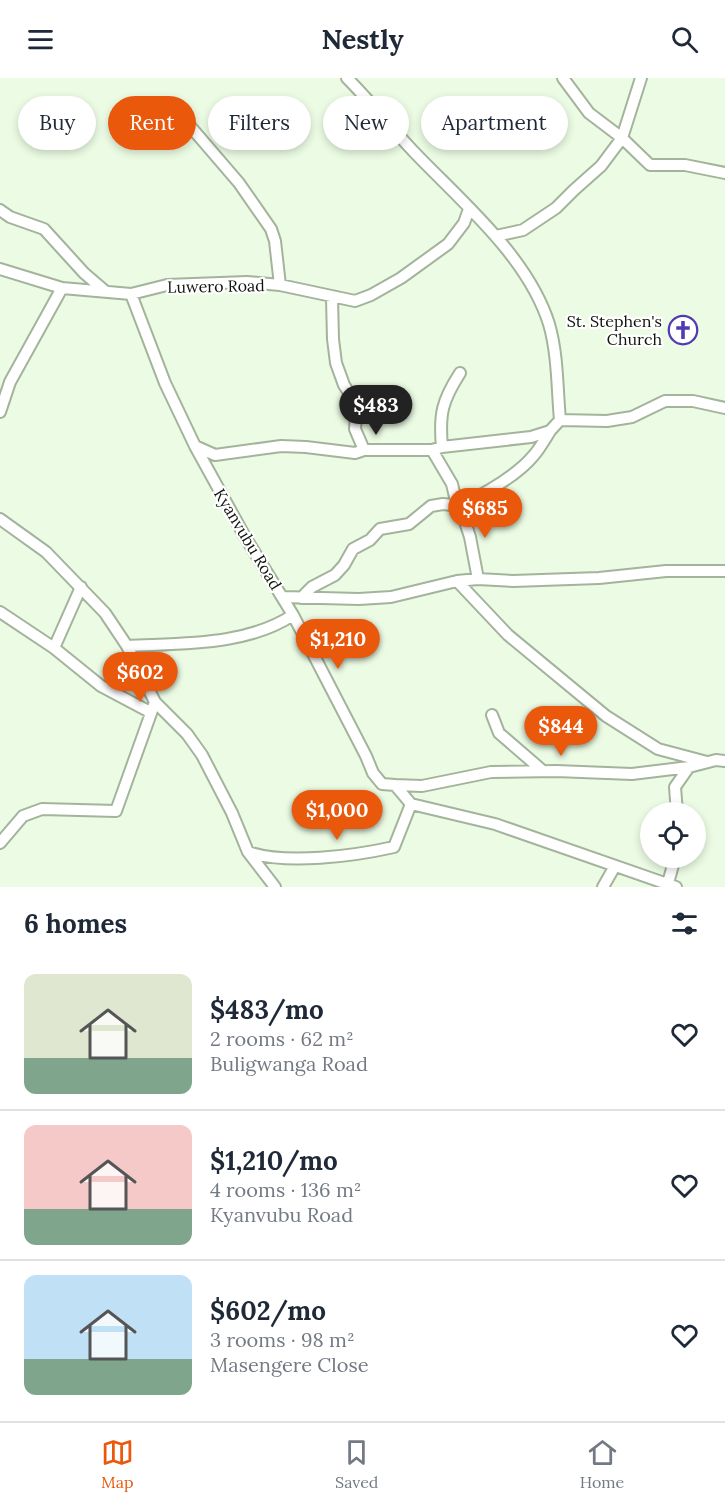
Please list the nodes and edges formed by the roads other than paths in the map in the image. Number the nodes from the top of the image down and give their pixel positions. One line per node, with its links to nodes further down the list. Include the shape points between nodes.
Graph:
1 (347, 78): 7 (street)
2 (563, 78): 5 (street, via 590,113)
3 (641, 78): 5 (street)
4 (196, 133): 11 (street, via 239,183 271,229)
5 (622, 138): 6 (street, via 650,165 685,165); 9 (street, via 601,166 556,208 523,230)
6 (725, 173)
7 (469, 209): 9 (street); 15 (street, Luwero Road, via 464,223 447,244 401,278 355,301)
8 (0, 210): 13 (street, via 44,229)
9 (496, 236): 19 (street, via 535,292 548,323)
10 (0, 270): 12 (street, Luwero Road)
11 (279, 285): 14 (street, Luwero Road, via 167,285); 15 (street, Luwero Road)
12 (62, 288): 13 (street, Luwero Road); 18 (street, via 9,382)
13 (105, 291): 14 (street, Luwero Road)
14 (131, 294): 21 (street, Kyanvubu Road, via 165,383)
15 (332, 298): 23 (street, via 336,363 357,405 355,429)
16 (460, 373): 22 (street, via 446,395)
17 (725, 408): 19 (street, via 693,401 665,401 632,417 608,422)
18 (0, 412)
19 (560, 420): 20 (street)
20 (550, 431): 22 (street, via 531,437); 24 (street, via 527,461 486,494)
21 (195, 446): 23 (street, via 215,455 281,446 355,453); 30 (street, Kyanvubu Road)
22 (437, 448): 23 (street); 24 (street)
23 (364, 450)
24 (460, 506): 27 (street); 31 (street, via 431,506 408,524 380,529 353,549 335,575)
25 (0, 519): 29 (street, via 46,552)
26 (725, 571): 27 (street, via 513,581)
27 (478, 579): 28 (street)
28 (457, 581): 31 (street, via 391,597); 39 (street, via 508,634 606,717 658,749)
29 (81, 587): 34 (street); 35 (street)
30 (283, 597): 31 (street); 33 (street, Kyanvubu Road)
31 (301, 598)
32 (0, 612): 35 (street)
33 (293, 615): 34 (street, via 274,627 252,633); 42 (street, Kyanvubu Road, via 373,772 382,784)
34 (127, 646): 36 (street)
35 (54, 648): 36 (street, via 100,686)
36 (153, 707): 45 (street, via 116,811 42,809 23,816); 46 (street, via 187,734 202,755)
37 (492, 714): 41 (street, via 500,733)
38 (725, 761): 39 (street)
39 (708, 762): 40 (street)
40 (689, 767): 41 (street, via 632,774); 43 (street, via 675,787)
41 (543, 771): 42 (street, via 491,772 423,786)
42 (395, 785): 44 (street, Kyanvubu Road)
43 (676, 802)
44 (411, 804): 46 (street, via 394,847 288,858); 47 (street, via 495,824)
45 (0, 843)
46 (248, 852): 50 (street)
47 (615, 867): 49 (street); 51 (street)
48 (674, 868): 49 (street)
49 (672, 885)
50 (275, 887)
51 (603, 887)

